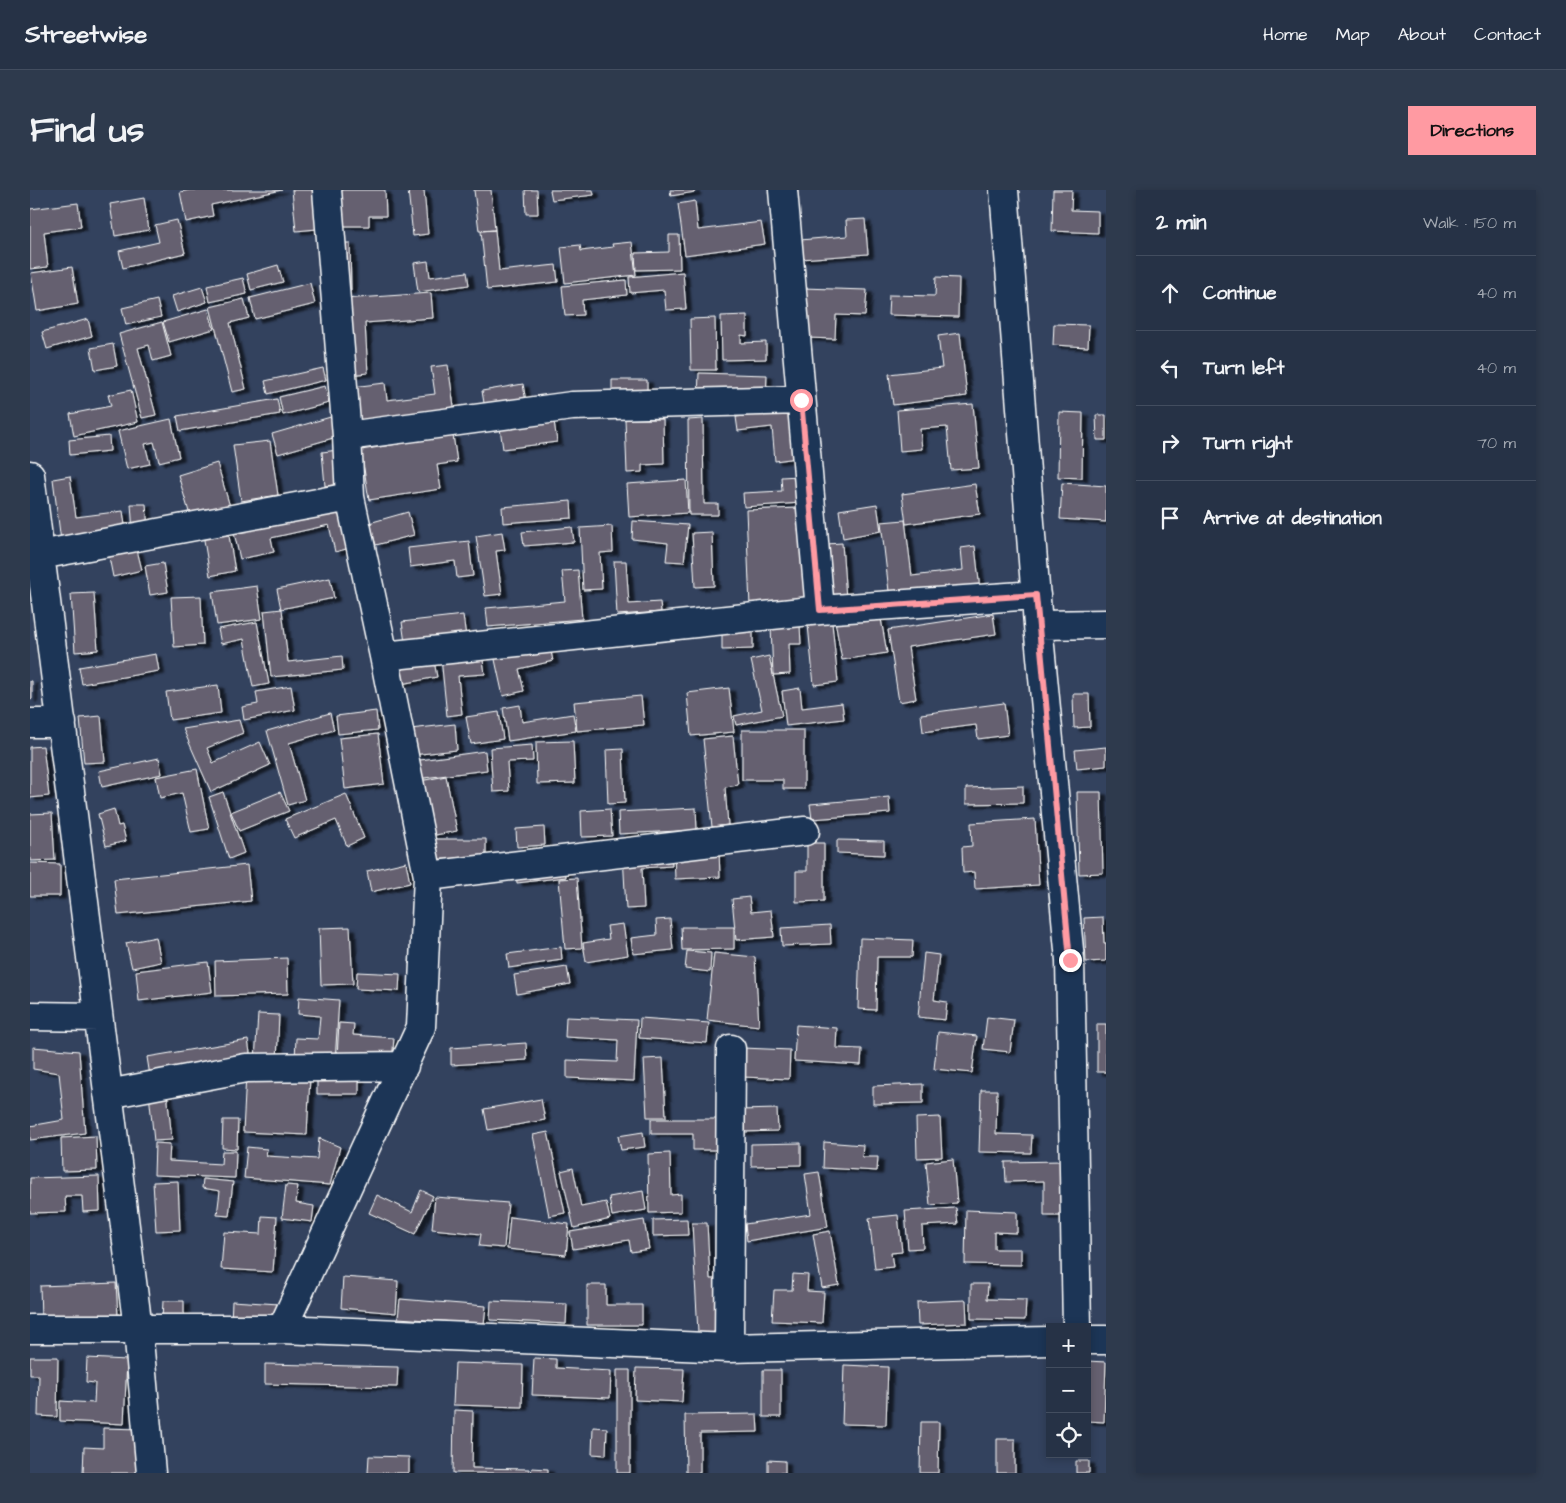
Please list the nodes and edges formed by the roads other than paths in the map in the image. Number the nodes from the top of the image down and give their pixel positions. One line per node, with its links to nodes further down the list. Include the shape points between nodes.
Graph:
1 (328, 190): 5 (street)
2 (783, 190): 4 (street)
3 (1004, 190): 9 (street)
4 (801, 400): 5 (street, via 572,406); 10 (street)
5 (347, 436): 7 (street)
6 (30, 474): 8 (street)
7 (350, 497): 8 (street); 13 (street)
8 (40, 556): 15 (street)
9 (1036, 595): 10 (street); 12 (street)
10 (820, 610): 13 (street)
11 (1106, 624): 12 (street)
12 (1038, 625): 23 (street, via 1070,960)
13 (384, 656): 17 (street)
14 (30, 723): 15 (street)
15 (62, 723): 19 (street)
16 (805, 831): 17 (street)
17 (428, 876): 21 (street, via 421,1027)
18 (30, 1016): 19 (street)
19 (98, 1017): 22 (street)
20 (731, 1048): 30 (street)
21 (404, 1066): 22 (street, via 246,1068); 26 (street)
22 (108, 1094): 25 (street)
23 (1077, 1323)
24 (30, 1329): 25 (street)
25 (138, 1329): 26 (street); 31 (street)
26 (282, 1329): 30 (street)
27 (1091, 1340): 28 (street)
28 (1106, 1340)
29 (1046, 1341): 30 (street)
30 (729, 1348)
31 (151, 1473)

